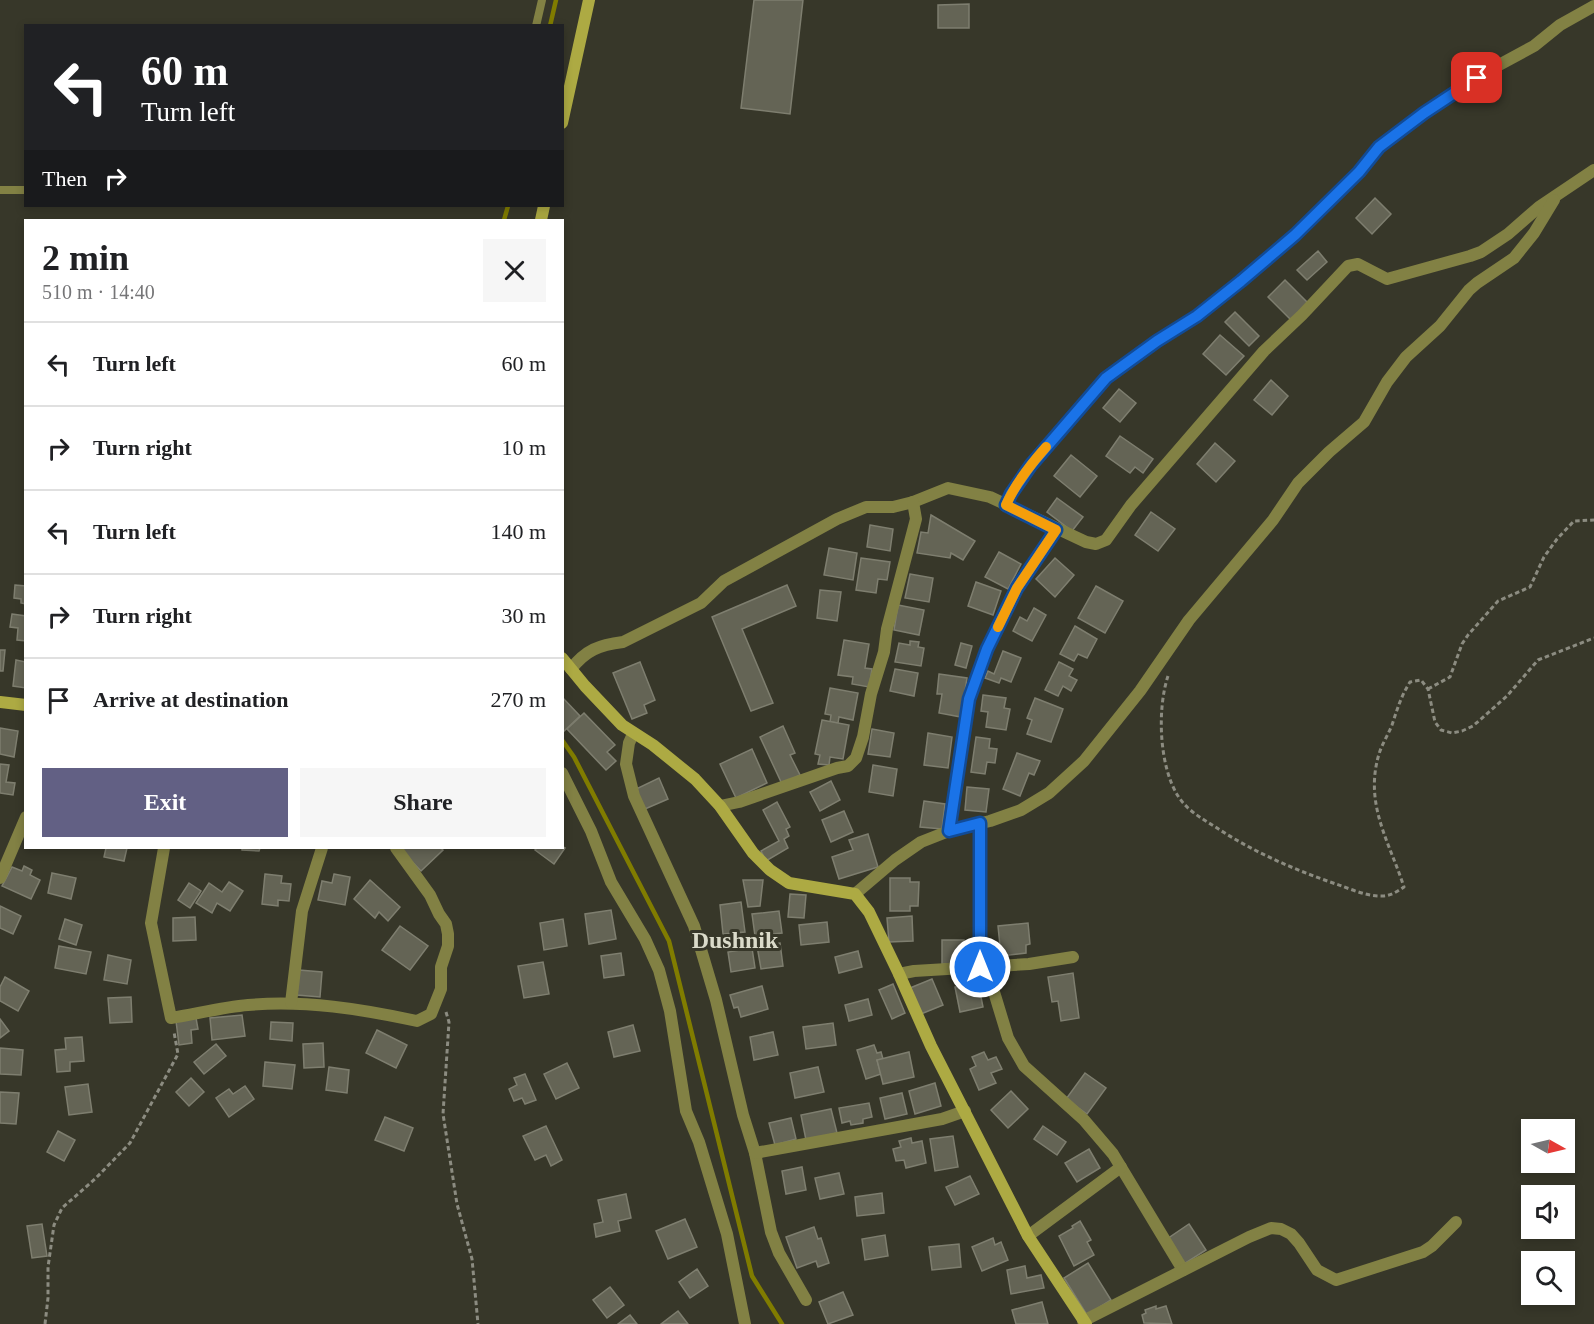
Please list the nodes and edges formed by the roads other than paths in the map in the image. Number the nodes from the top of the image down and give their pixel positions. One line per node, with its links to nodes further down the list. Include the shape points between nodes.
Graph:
1 (542, 0): 4 (lane)
2 (589, 0): 5 (street)
3 (1594, 6): 11 (street, via 1486,72 1379,147 1295,235 1241,281 1106,378 1031,465)
4 (536, 24)
5 (564, 114)
6 (1594, 170): 9 (street)
7 (0, 190): 8 (lane)
8 (24, 190)
9 (1556, 197): 12 (street, via 1508,234 1470,256 1387,279 1359,264 1348,266 1264,351 1131,505 1106,540 1086,542); 20 (street, via 1514,258 1469,290 1440,326 1406,357 1364,422 1298,483 1084,761 1049,793 1021,810)
10 (913, 501): 11 (street, via 948,488 990,497); 13 (street, via 882,508 866,507 837,519 724,581 701,603 623,642 592,649); 18 (street, via 916,519 856,758 848,766)
11 (1006, 505): 12 (street)
12 (1056, 530): 21 (street, via 1017,588 987,649 969,699)
13 (567, 663): 16 (street, via 585,687)
14 (0, 702): 15 (street)
15 (24, 705)
16 (633, 734): 18 (street, via 695,779); 32 (street, via 626,764 633,796 694,926)
17 (564, 776): 39 (street, via 611,882 645,939 658,970 670,1011 686,1111 727,1234)
18 (720, 806): 26 (street, via 753,853 789,883)
19 (24, 822): 25 (street)
20 (980, 823): 21 (street); 28 (street)
21 (949, 831): 26 (street, via 912,847)
22 (164, 849): 30 (street, via 151,923 171,1018 247,1005)
23 (322, 849): 30 (street, via 302,911)
24 (397, 849): 30 (street, via 446,924 448,945 441,967 441,989 431,1014 417,1021 360,1009)
25 (0, 878)
26 (855, 894): 29 (street, via 869,912)
27 (1072, 957): 28 (street)
28 (980, 967): 29 (street); 33 (street, via 991,982 1008,1038 1024,1066 1098,1135)
29 (899, 974): 31 (street)
30 (291, 1003)
31 (965, 1111): 32 (street, via 942,1119); 35 (street)
32 (755, 1153): 37 (street, via 774,1244)
33 (1121, 1167): 35 (street); 36 (street)
34 (1456, 1222): 36 (street, via 1423,1252 1336,1280 1317,1270 1291,1234 1271,1228)
35 (1028, 1236): 38 (street)
36 (1183, 1270): 38 (street)
37 (806, 1300)
38 (1084, 1322)
39 (744, 1324)

